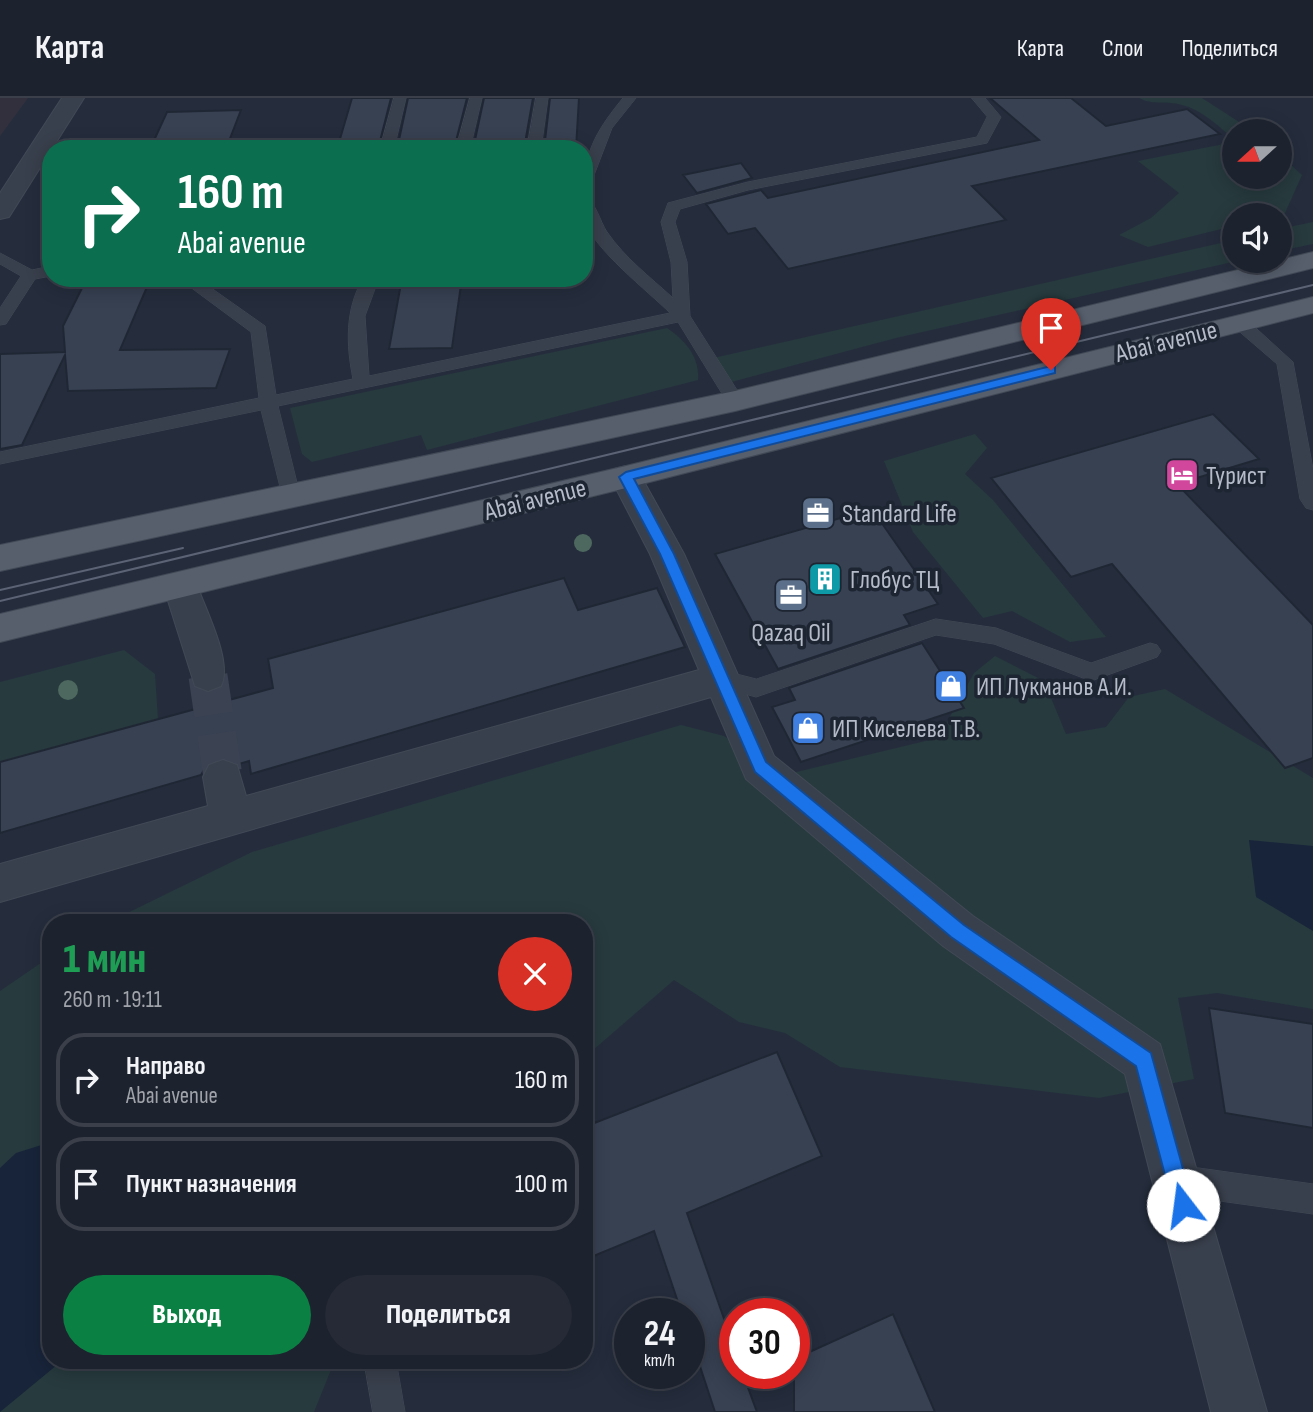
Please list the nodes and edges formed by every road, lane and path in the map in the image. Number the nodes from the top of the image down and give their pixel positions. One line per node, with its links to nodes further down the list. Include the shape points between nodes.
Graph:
1 (73, 98): 7 (street)
2 (400, 98): 8 (lane)
3 (476, 98): 9 (lane)
4 (542, 98): 10 (lane)
5 (630, 98): 12 (lane, via 606,127)
6 (978, 98): 24 (lane, via 994,117 982,140 748,186 673,206 668,222 679,262)
7 (46, 140)
8 (389, 140)
9 (465, 140)
10 (535, 140)
11 (42, 146): 13 (street)
12 (593, 160)
13 (0, 212)
14 (593, 221): 18 (lane)
15 (593, 245): 18 (lane)
16 (0, 258): 20 (lane)
17 (1313, 260): 28 (main road, Abai avenue)
18 (626, 266): 24 (lane)
19 (42, 273): 20 (lane)
20 (30, 275): 25 (lane)
21 (198, 287): 29 (lane, via 258,330)
22 (368, 287): 27 (lane, via 357,320 355,352)
23 (1313, 305): 26 (main road, Abai avenue)
24 (682, 316): 27 (lane); 28 (lane)
25 (0, 320)
26 (1240, 323): 31 (main road, Abai avenue); 33 (lane, via 1285,362)
27 (362, 383): 29 (lane)
28 (735, 401): 32 (main road, Abai avenue)
29 (269, 402): 30 (lane); 32 (lane)
30 (0, 458)
31 (626, 477): 35 (main road, Abai avenue); 39 (street, via 667,554)
32 (291, 495): 34 (main road, Abai avenue)
33 (1313, 503)
34 (0, 558)
35 (180, 585): 36 (main road, Abai avenue); 38 (street)
36 (0, 628)
37 (1150, 651): 39 (lane, via 1091,672 996,636 936,627 756,688)
38 (208, 676)
39 (721, 679): 41 (street); 43 (street, via 760,767 958,931 1144,1060)
40 (223, 777): 41 (street)
41 (230, 819): 42 (street)
42 (0, 883)
43 (1177, 1180): 44 (lane); 47 (street)
44 (1313, 1199)
45 (382, 1369): 46 (lane)
46 (389, 1412)
47 (1239, 1412)

